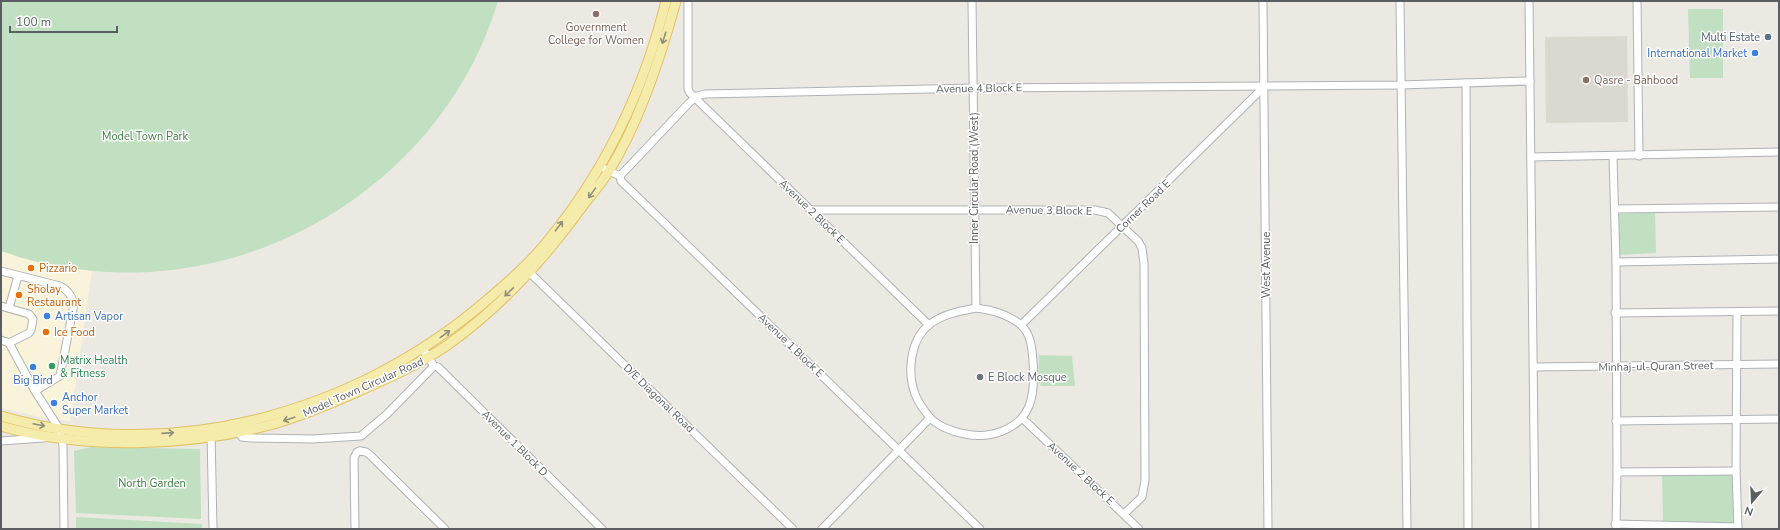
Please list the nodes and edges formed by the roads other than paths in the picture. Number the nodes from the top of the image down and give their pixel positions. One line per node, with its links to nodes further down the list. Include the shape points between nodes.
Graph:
1 (666, 1): 19 (main road, Model Town Circular Road, via 644,72)
2 (676, 1): 19 (main road, Model Town Circular Road, one-way to 19, via 646,92 634,120)
3 (688, 1): 14 (street, via 688,89)
4 (972, 1): 13 (street, Inner Circular Road (West))
5 (1264, 1): 12 (street, West Avenue)
6 (1400, 1): 11 (street)
7 (1529, 1): 9 (street)
8 (1637, 1): 17 (street)
9 (1530, 81): 10 (street, Avenue 4 Block E); 18 (street)
10 (1466, 82): 11 (street, Avenue 4 Block E); 79 (street)
11 (1400, 85): 12 (street, Avenue 4 Block E); 78 (street)
12 (1265, 86): 13 (street, Avenue 4 Block E); 25 (street, Corner Road E); 77 (street, West Avenue)
13 (974, 88): 14 (street, Avenue 4 Block E, via 705,94); 22 (street, Inner Circular Road (West))
14 (694, 98): 20 (street); 24 (street, Avenue 2 Block E)
15 (1779, 152): 17 (street)
16 (1613, 156): 17 (street); 18 (street); 23 (street)
17 (1639, 156)
18 (1531, 157): 46 (street)
19 (605, 169): 20 (street, Avenue 1 Block E); 28 (main road, Model Town Circular Road, via 561,236)
20 (620, 176): 61 (street, Avenue 1 Block E, via 621,181)
21 (1779, 207): 23 (street)
22 (974, 209): 24 (street, Avenue 3 Block E); 25 (street, Avenue 3 Block E, via 1095,210 1108,214); 33 (street, Inner Circular Road (West))
23 (1615, 209): 27 (street)
24 (811, 210): 37 (street, Avenue 2 Block E)
25 (1121, 227): 38 (street, Corner Road E); 65 (street, Avenue 3 Block E, via 1138,241 1142,248 1144,264 1145,480 1142,496)
26 (1779, 258): 27 (street)
27 (1616, 262): 36 (street)
28 (527, 270): 41 (main road, Model Town Circular Road, one-way to 28); 42 (main road, Model Town Circular Road, one-way to 42, via 472,326); 73 (street, D/E Diagonal Road)
29 (1, 271): 30 (street)
30 (18, 276): 32 (street); 48 (street, via 60,286 68,291 74,304 60,376)
31 (1, 306): 32 (street)
32 (9, 308): 40 (street, via 29,314 33,322 29,333)
33 (976, 308): 37 (street, via 948,315); 38 (street, via 1004,314)
34 (1779, 311): 35 (street)
35 (1737, 312): 36 (street); 44 (street)
36 (1615, 313): 47 (street)
37 (929, 325): 50 (street, via 912,354 910,370 915,395)
38 (1021, 325): 51 (street, via 1030,338 1033,368 1030,405)
39 (1, 340): 40 (street)
40 (9, 343): 48 (street)
41 (423, 349): 42 (street, Avenue 1 Block D); 58 (main road, Model Town Circular Road, via 383,372 307,405)
42 (428, 357): 45 (street, Avenue 1 Block D); 56 (main road, Model Town Circular Road, one-way to 56, via 386,379 309,412)
43 (1779, 364): 44 (street, Minhaj-ul-Quran Street)
44 (1736, 365): 47 (street, Minhaj-ul-Quran Street); 52 (street)
45 (434, 366): 59 (street, via 370,430); 72 (street, Avenue 1 Block D, via 438,367)
46 (1534, 367): 47 (street, Minhaj-ul-Quran Street); 80 (street)
47 (1615, 367): 54 (street)
48 (35, 391): 57 (street)
49 (1, 416): 57 (main road, Model Town Circular Road, one-way to 57)
50 (930, 418): 51 (street, via 954,432 974,436 992,435 1005,430); 61 (street)
51 (1022, 418): 65 (street, Avenue 2 Block E)
52 (1737, 418): 53 (street); 54 (street); 63 (street)
53 (1779, 418)
54 (1616, 421): 64 (street)
55 (1, 426): 57 (main road, Model Town Circular Road, via 30,433)
56 (238, 432): 58 (main road, Model Town Circular Road); 59 (street, via 242,437 251,438)
57 (61, 434): 58 (main road, Model Town Circular Road, via 115,442 144,442); 60 (street); 68 (street)
58 (212, 434): 69 (street)
59 (357, 437): 62 (street)
60 (1, 441)
61 (899, 449): 74 (street); 75 (street, Avenue 1 Block E)
62 (360, 451): 70 (street, via 354,458); 71 (street, via 370,455)
63 (1736, 471): 64 (street); 67 (street)
64 (1617, 472): 66 (street)
65 (1124, 514): 76 (street, Avenue 2 Block E)
66 (1616, 527): 67 (street)
67 (1738, 528)
68 (64, 529)
69 (213, 529)
70 (355, 529)
71 (446, 529)
72 (602, 529)
73 (793, 529)
74 (822, 529)
75 (980, 529)
76 (1139, 529)
77 (1268, 529)
78 (1407, 529)
79 (1468, 529)
80 (1535, 529)

